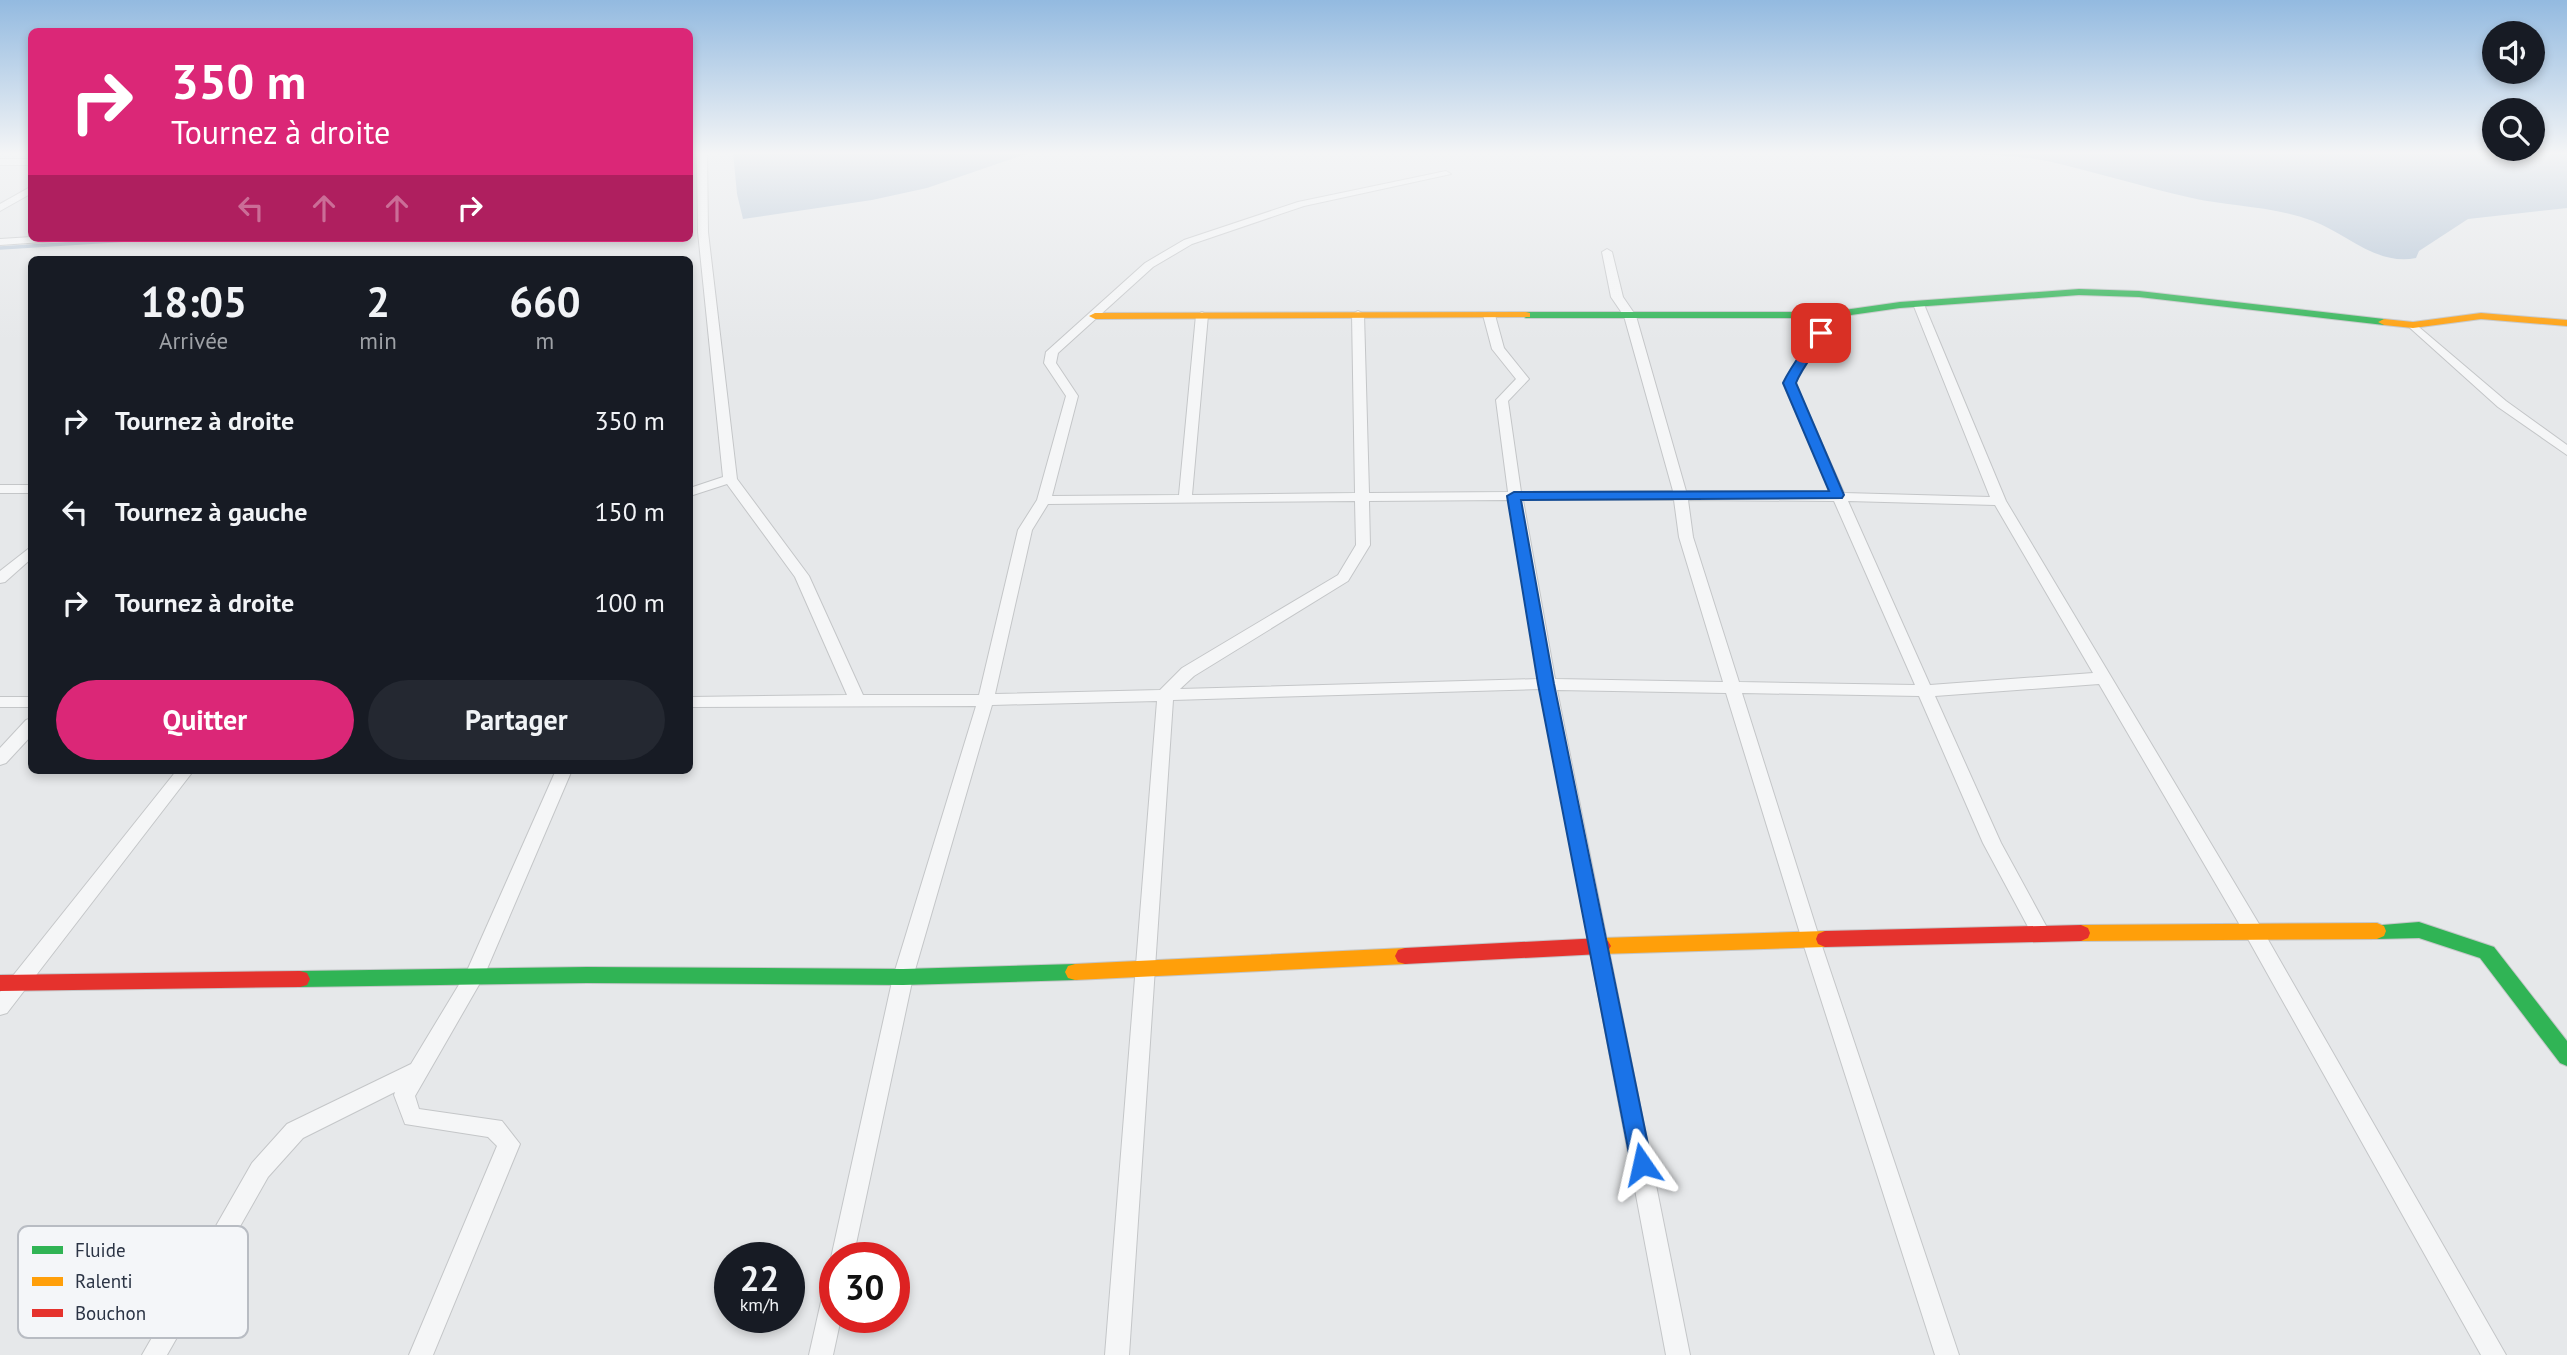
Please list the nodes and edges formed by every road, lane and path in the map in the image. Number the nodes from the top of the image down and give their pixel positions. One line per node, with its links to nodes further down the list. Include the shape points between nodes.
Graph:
1 (703, 215): 16 (street)
2 (1269, 215): 11 (street, via 1188,242 1149,265)
3 (28, 240): 4 (street)
4 (0, 242)
5 (1607, 253): 12 (street, via 1617,296)
6 (1919, 304): 10 (street); 14 (street, via 2079,292 2138,294); 26 (street)
7 (1358, 314): 8 (street); 9 (street); 23 (street)
8 (1202, 315): 11 (street); 24 (street)
9 (1489, 315): 12 (street); 22 (street, via 1498,349 1523,379 1502,400)
10 (1830, 315): 12 (street); 21 (street, via 1789,383)
11 (1095, 316): 25 (street, via 1052,352 1050,363 1072,396)
12 (1630, 316): 20 (street)
13 (2567, 323): 14 (street, via 2481,316)
14 (2413, 325): 15 (street, via 2502,404)
15 (2567, 451)
16 (730, 479): 19 (street); 34 (street, via 802,576)
17 (0, 489): 18 (street)
18 (28, 489)
19 (693, 491)
20 (1681, 494): 21 (street); 22 (street); 31 (street, via 1686,537)
21 (1837, 495): 26 (street); 32 (street)
22 (1514, 496): 23 (street); 30 (street)
23 (1364, 498): 24 (street); 33 (street, via 1363,545 1343,578 1188,672)
24 (1185, 499): 25 (street)
25 (1044, 500): 35 (street, via 1025,530)
26 (1999, 501): 29 (street)
27 (28, 554): 28 (street)
28 (0, 579)
29 (2103, 678): 32 (street); 44 (street)
30 (1546, 684): 31 (street); 33 (street); 46 (street)
31 (1735, 689): 32 (street); 45 (street)
32 (1923, 691): 43 (street, via 1992,844)
33 (1165, 694): 35 (street); 47 (street)
34 (857, 700): 35 (street); 38 (street)
35 (986, 700): 49 (street)
36 (0, 702): 37 (street)
37 (28, 702)
38 (693, 702)
39 (28, 728): 40 (street)
40 (0, 759)
41 (183, 774): 50 (street)
42 (562, 774): 48 (street)
43 (2041, 933): 44 (street); 45 (street)
44 (2255, 934): 52 (street, via 2419,930 2487,952); 64 (street)
45 (1811, 940): 46 (street); 63 (street)
46 (1600, 946): 47 (street); 62 (street)
47 (1145, 970): 49 (street); 61 (street)
48 (474, 976): 49 (street); 50 (street); 53 (street)
49 (903, 977): 55 (street)
50 (9, 983): 51 (street)
51 (0, 1007)
52 (2567, 1057)
53 (419, 1070): 54 (street, via 295,1131 260,1170); 59 (street, via 404,1095 412,1117 494,1128 509,1144)
54 (228, 1226)
55 (845, 1242)
56 (826, 1333): 60 (street)
57 (164, 1338): 58 (street)
58 (154, 1355)
59 (421, 1355)
60 (821, 1355)
61 (1117, 1355)
62 (1678, 1355)
63 (1947, 1355)
64 (2494, 1355)

